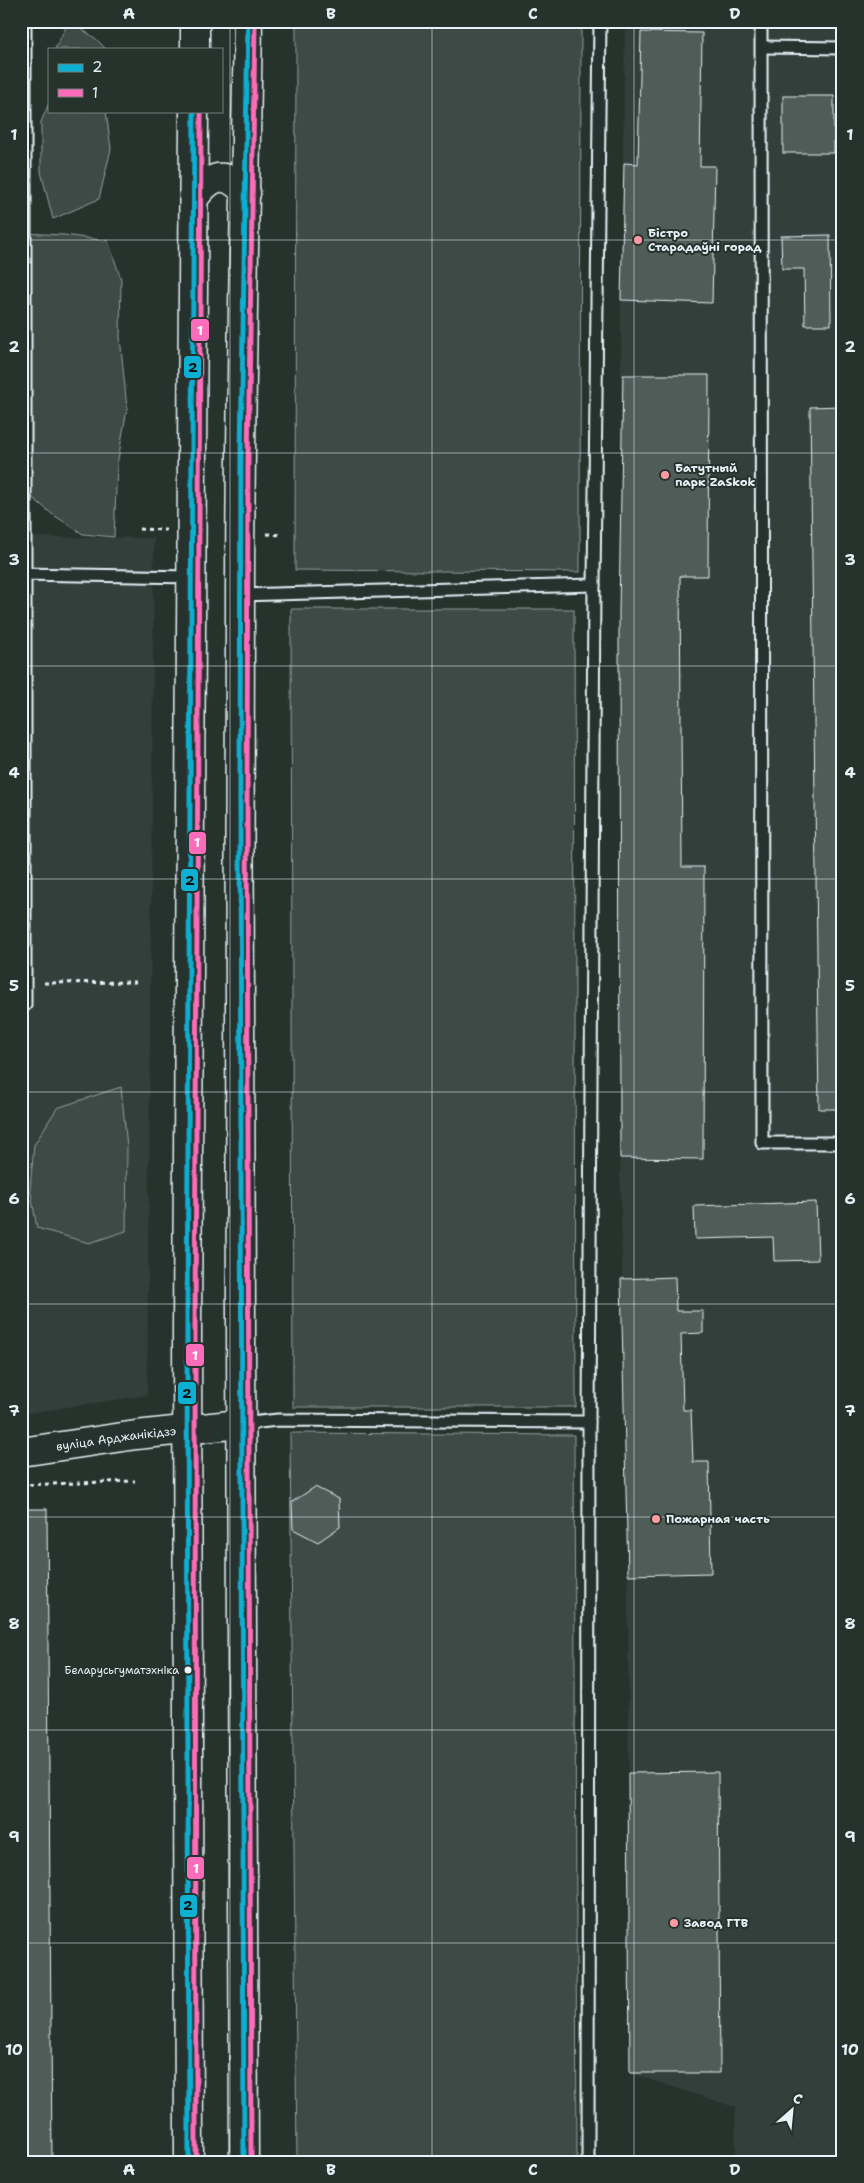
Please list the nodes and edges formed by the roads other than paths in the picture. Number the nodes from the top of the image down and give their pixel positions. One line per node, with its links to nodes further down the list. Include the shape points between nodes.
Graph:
1 (26, 21): 12 (lane)
2 (195, 21): 7 (main road)
3 (248, 21): 10 (main road)
4 (600, 21): 14 (lane)
5 (761, 21): 6 (lane)
6 (762, 47): 8 (lane); 17 (lane, via 762,1142)
7 (194, 48)
8 (843, 48)
9 (194, 112): 11 (main road)
10 (246, 194): 11 (main road, via 238,184 226,178 212,178); 15 (main road)
11 (194, 198): 13 (main road)
12 (23, 574): 13 (lane); 16 (lane, via 25,1005)
13 (192, 577): 20 (main road)
14 (594, 585): 15 (lane); 18 (lane)
15 (240, 595): 19 (main road)
16 (21, 1005)
17 (843, 1143)
18 (590, 1422): 19 (lane, via 278,1420); 24 (lane)
19 (240, 1424): 20 (main road, вуліца Арджанікідзэ); 23 (main road)
20 (188, 1429): 21 (main road, вуліца Арджанікідзэ); 22 (main road)
21 (21, 1452)
22 (189, 2162)
23 (244, 2162)
24 (588, 2162)

